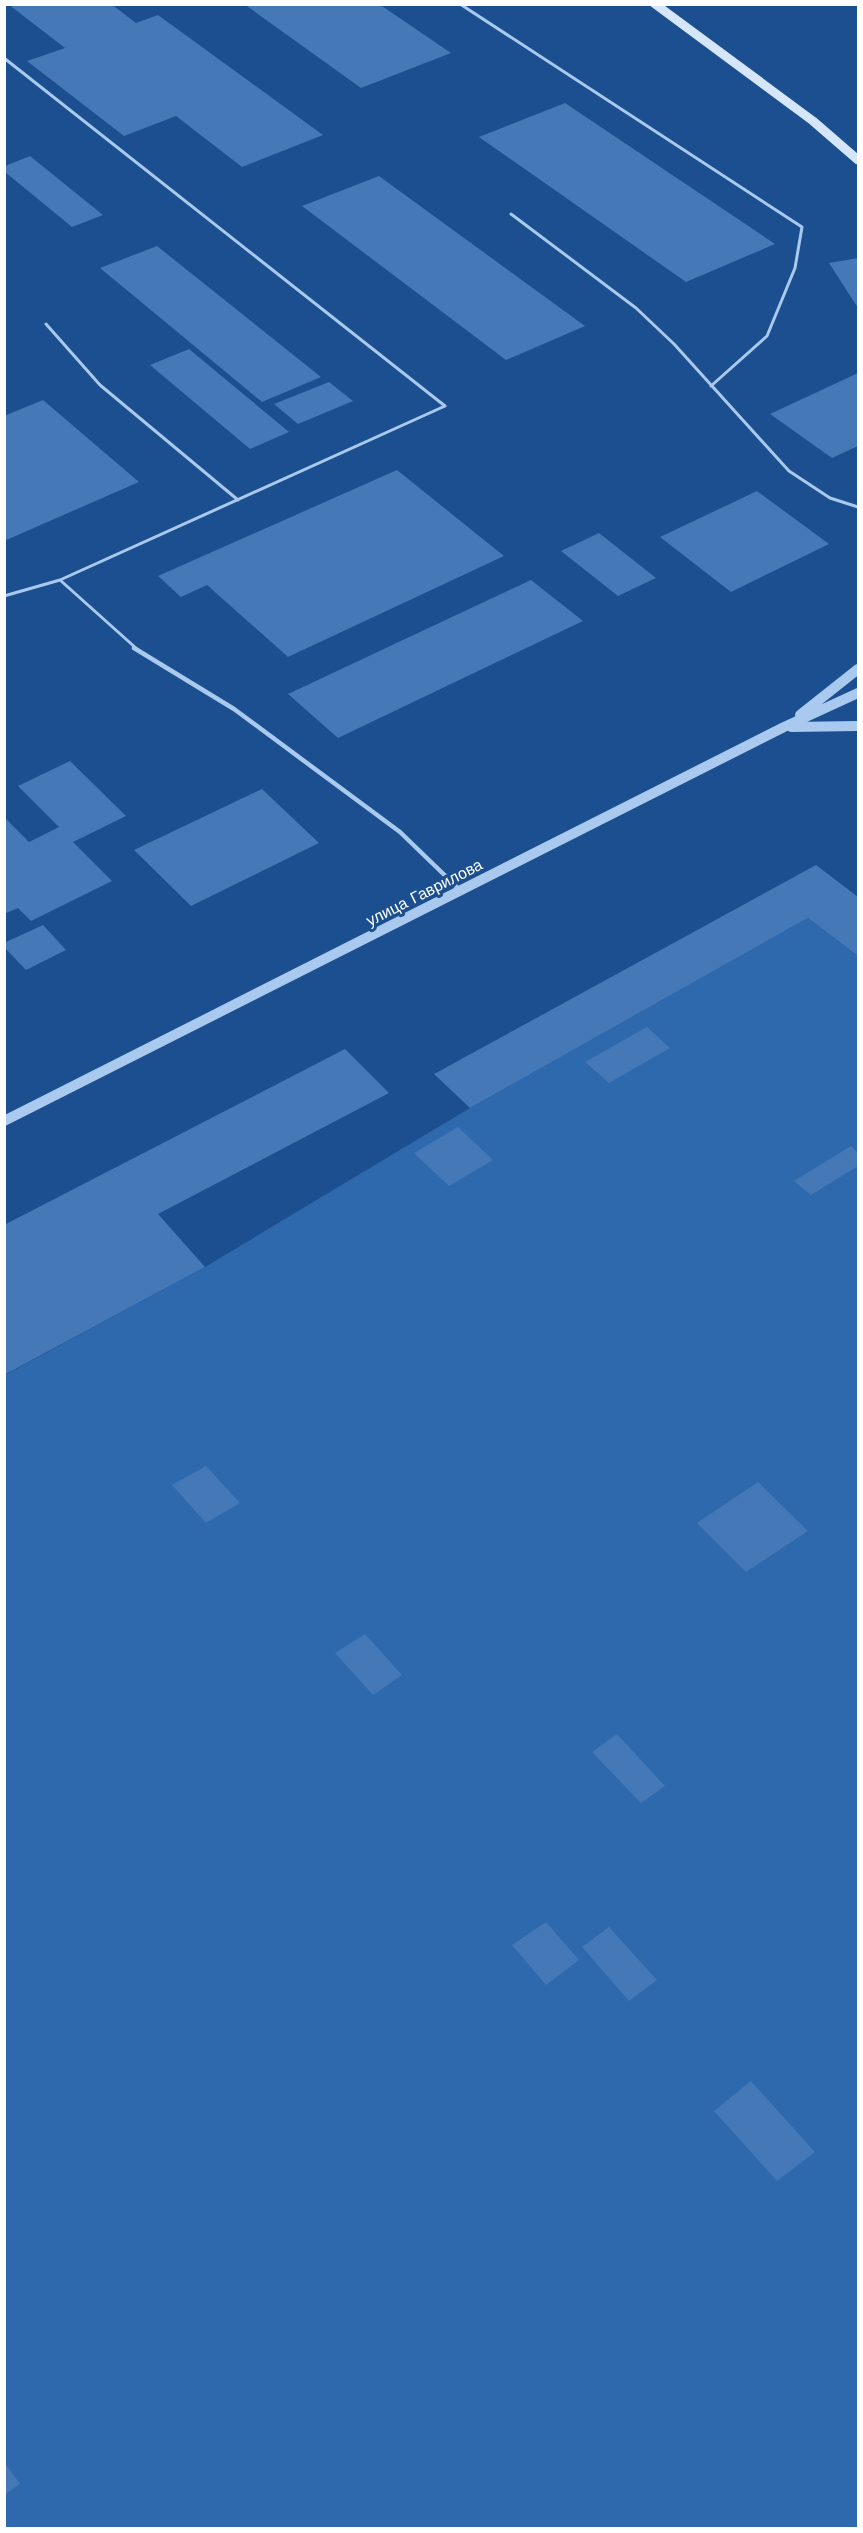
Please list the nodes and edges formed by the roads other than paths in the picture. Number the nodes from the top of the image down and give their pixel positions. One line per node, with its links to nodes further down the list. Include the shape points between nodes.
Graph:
1 (460, 4): 7 (lane, via 802,226 795,268 767,336)
2 (655, 4): 4 (main road, via 813,121)
3 (4, 58): 8 (lane, via 445,406)
4 (858, 160)
5 (511, 214): 7 (lane, via 636,308)
6 (46, 324): 8 (lane, via 100,385)
7 (711, 386): 9 (lane, via 789,471 840,504)
8 (238, 500): 10 (lane)
9 (858, 507)
10 (60, 580): 11 (lane); 16 (lane, via 131,646 234,708 400,832)
11 (4, 596)
12 (858, 669): 15 (street)
13 (858, 693): 15 (street, улица Гаврилова)
14 (858, 726): 15 (street)
15 (784, 727): 16 (street, улица Гаврилова)
16 (461, 891): 17 (street, улица Гаврилова)
17 (4, 1121)

